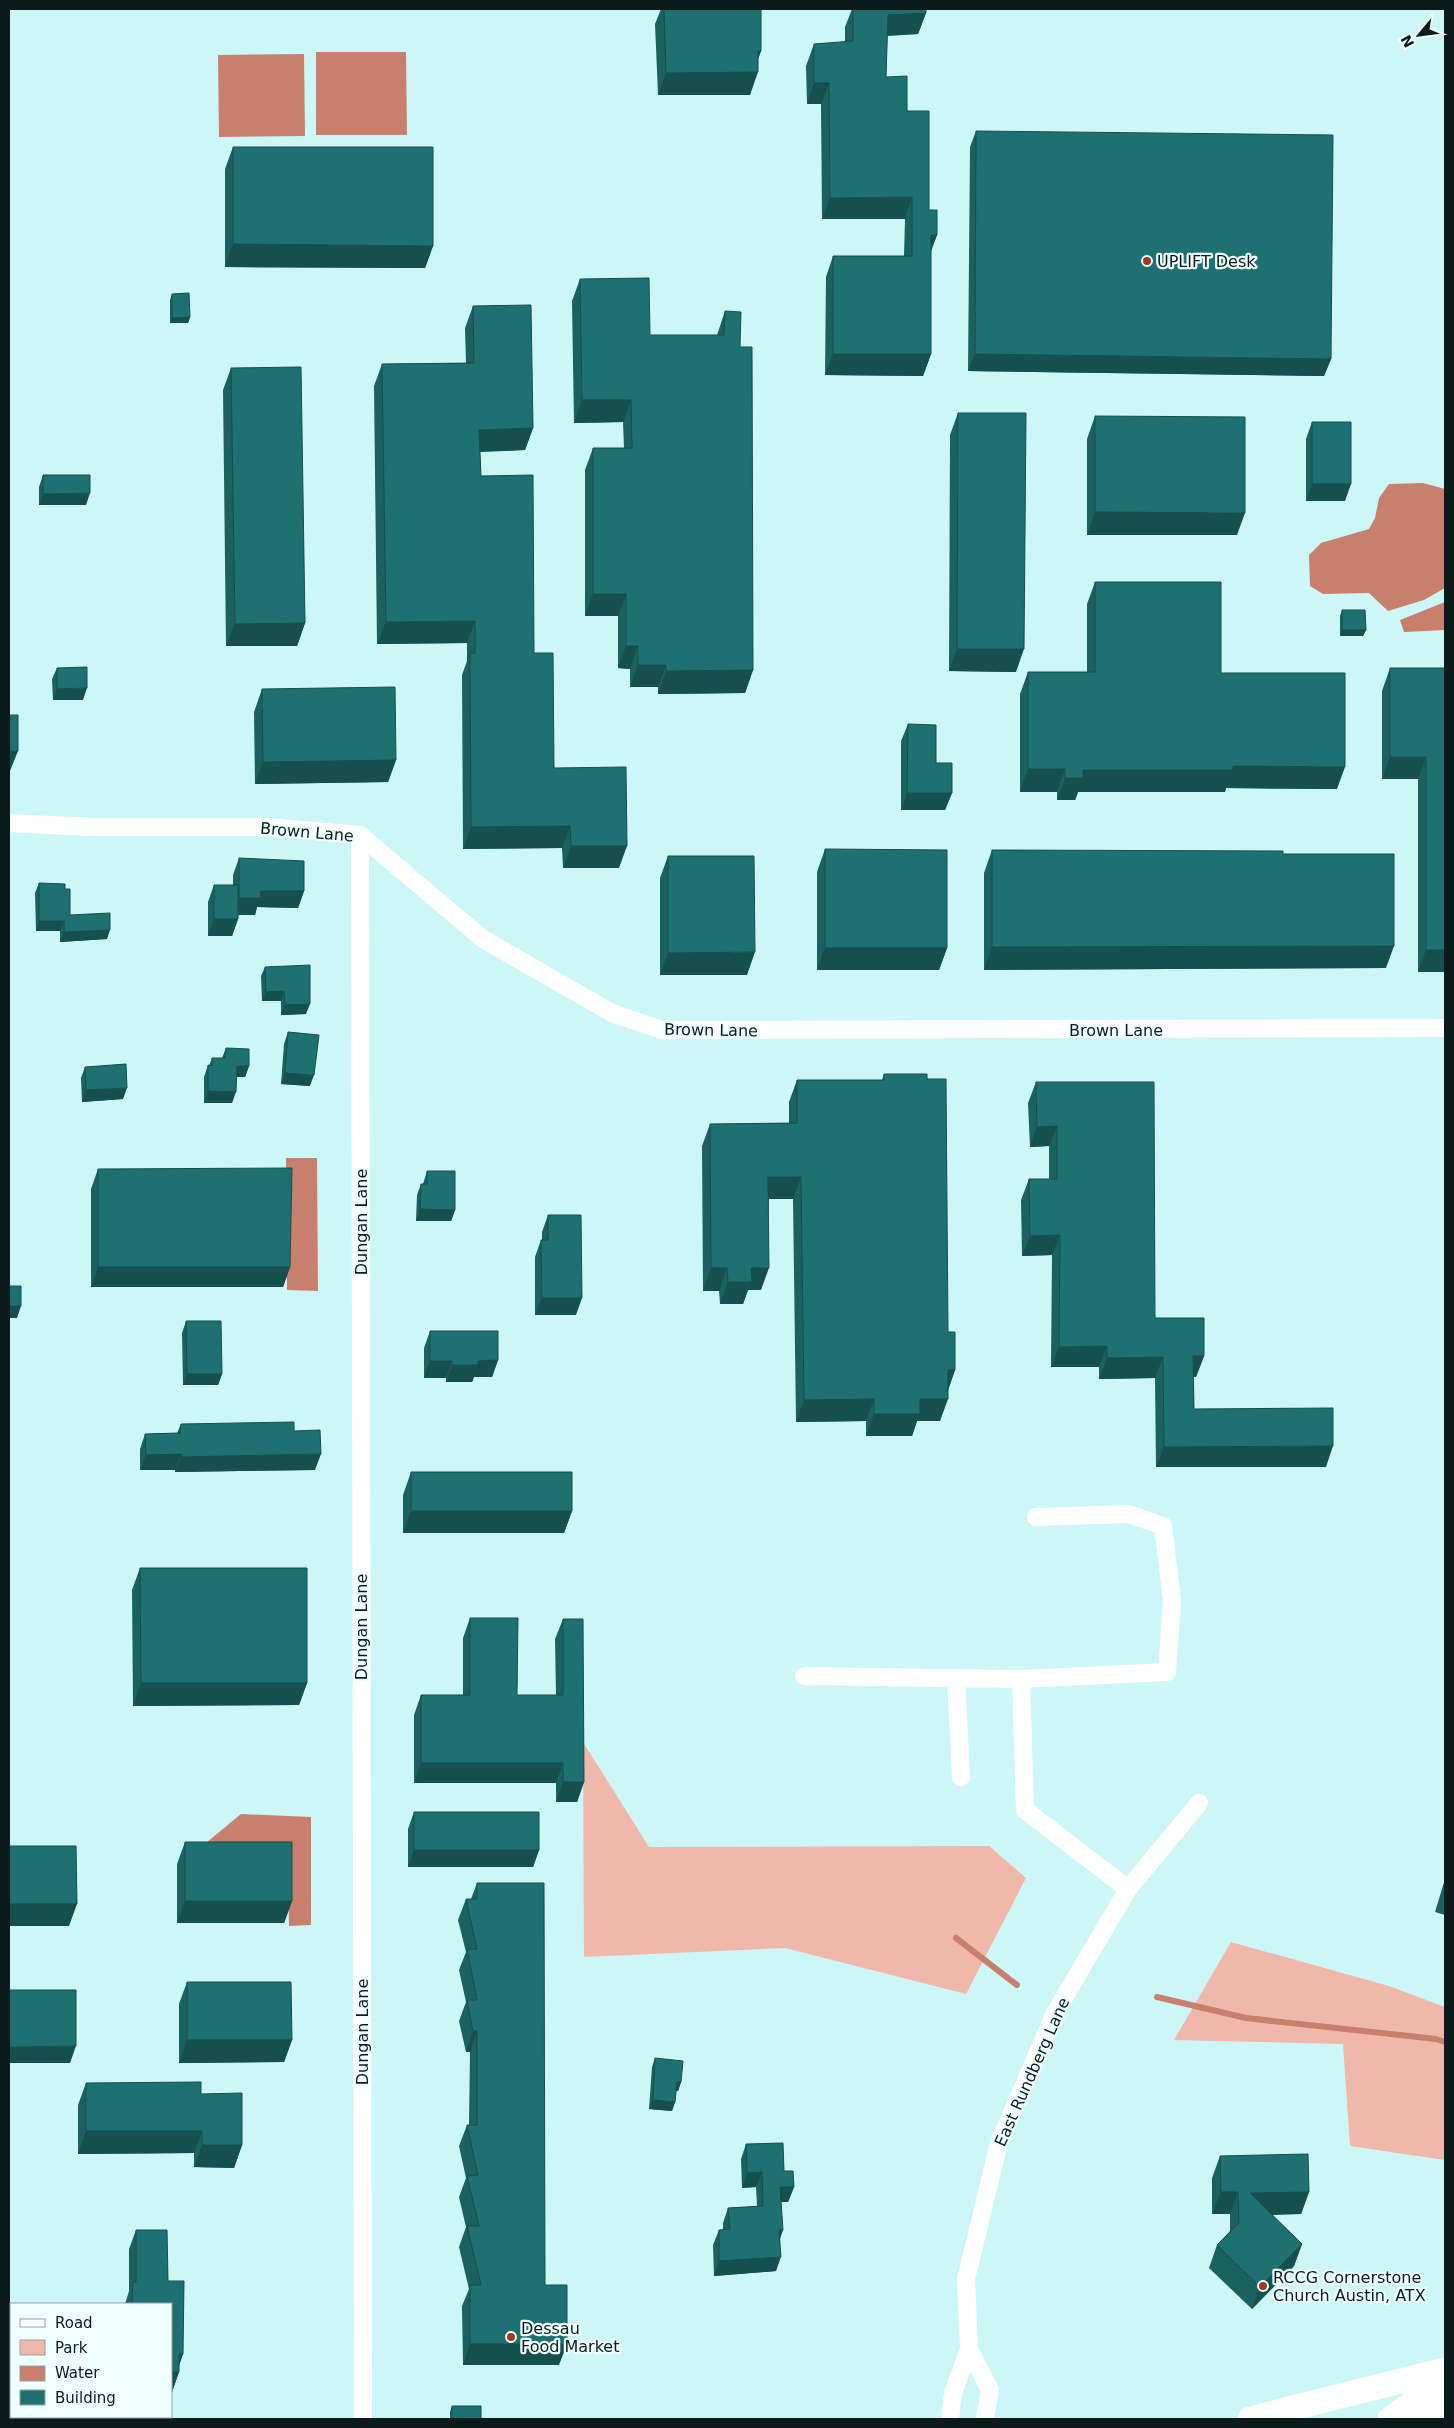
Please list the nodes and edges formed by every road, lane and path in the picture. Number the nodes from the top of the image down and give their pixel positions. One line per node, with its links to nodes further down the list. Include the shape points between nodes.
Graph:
1 (9, 822): 2 (street, Brown Lane, via 91,827 268,827)
2 (360, 835): 3 (street, Brown Lane, via 483,940 612,1014 662,1030); 15 (street, Dungan Lane)
3 (1445, 1028)
4 (1036, 1517): 7 (street, via 1129,1514 1163,1526 1172,1600 1167,1672)
5 (804, 1676): 6 (street)
6 (956, 1678): 7 (street); 8 (street)
7 (1021, 1679): 10 (street, via 1025,1810)
8 (961, 1777)
9 (1199, 1803): 10 (street, East Rundberg Lane)
10 (1128, 1889): 11 (street, East Rundberg Lane, via 1055,2013 999,2143 966,2279)
11 (969, 2349): 16 (street, East Rundberg Lane, via 953,2393); 17 (street, East Rundberg Lane, via 990,2390)
12 (1445, 2370): 18 (main road)
13 (1445, 2394): 19 (main road, via 1412,2403)
14 (1445, 2412): 20 (main road)
15 (362, 2419)
16 (950, 2419)
17 (985, 2419)
18 (1250, 2419)
19 (1390, 2419)
20 (1418, 2419)

